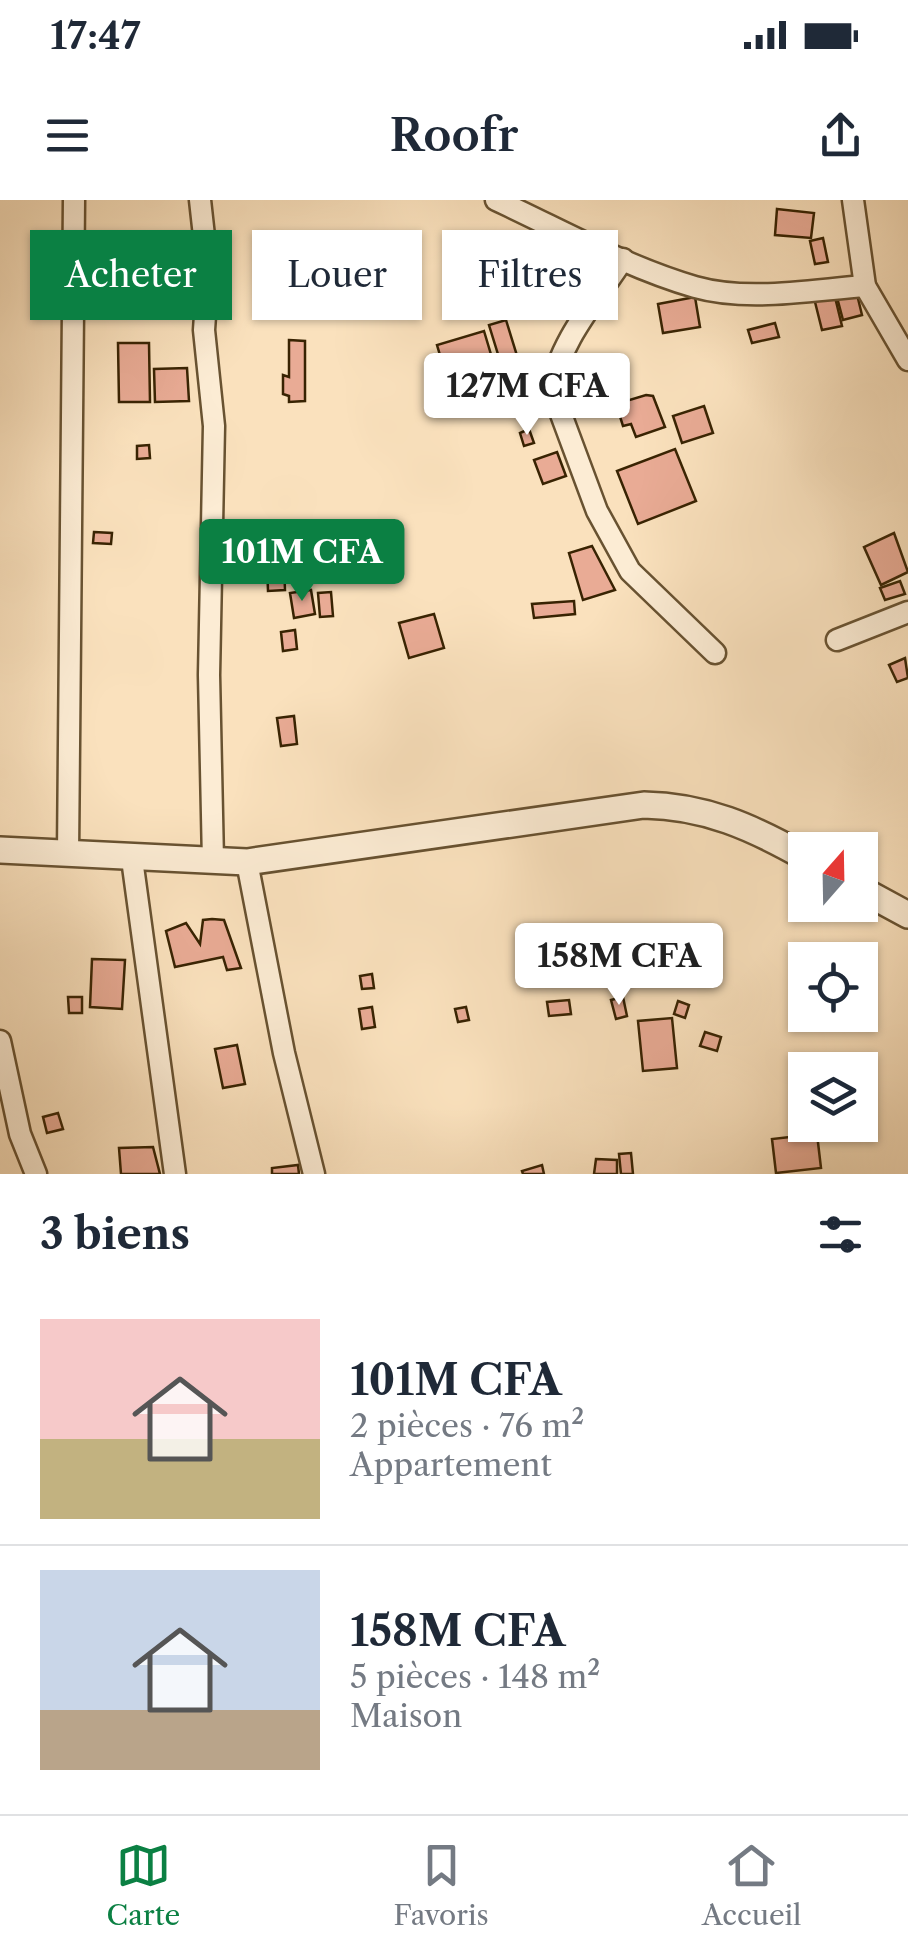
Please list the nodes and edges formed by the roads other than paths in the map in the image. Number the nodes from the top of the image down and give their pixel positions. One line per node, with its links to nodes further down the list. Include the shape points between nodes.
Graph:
1 (74, 200): 13 (street)
2 (200, 200): 15 (street, via 214,426)
3 (496, 200): 5 (street)
4 (853, 200): 6 (street)
5 (623, 259): 6 (street, via 697,288 753,294); 10 (street, via 575,332 552,390 610,538 648,590)
6 (865, 286): 7 (street)
7 (908, 360)
8 (908, 612): 9 (street)
9 (837, 640)
10 (715, 652)
11 (788, 848): 16 (street, via 736,821 691,808 644,806)
12 (0, 850): 13 (street)
13 (68, 854): 14 (street)
14 (132, 859): 15 (street); 21 (street)
15 (213, 861): 16 (street)
16 (248, 862): 22 (street)
17 (878, 899): 18 (street)
18 (908, 916)
19 (0, 1042): 20 (street)
20 (36, 1174)
21 (174, 1174)
22 (314, 1174)

